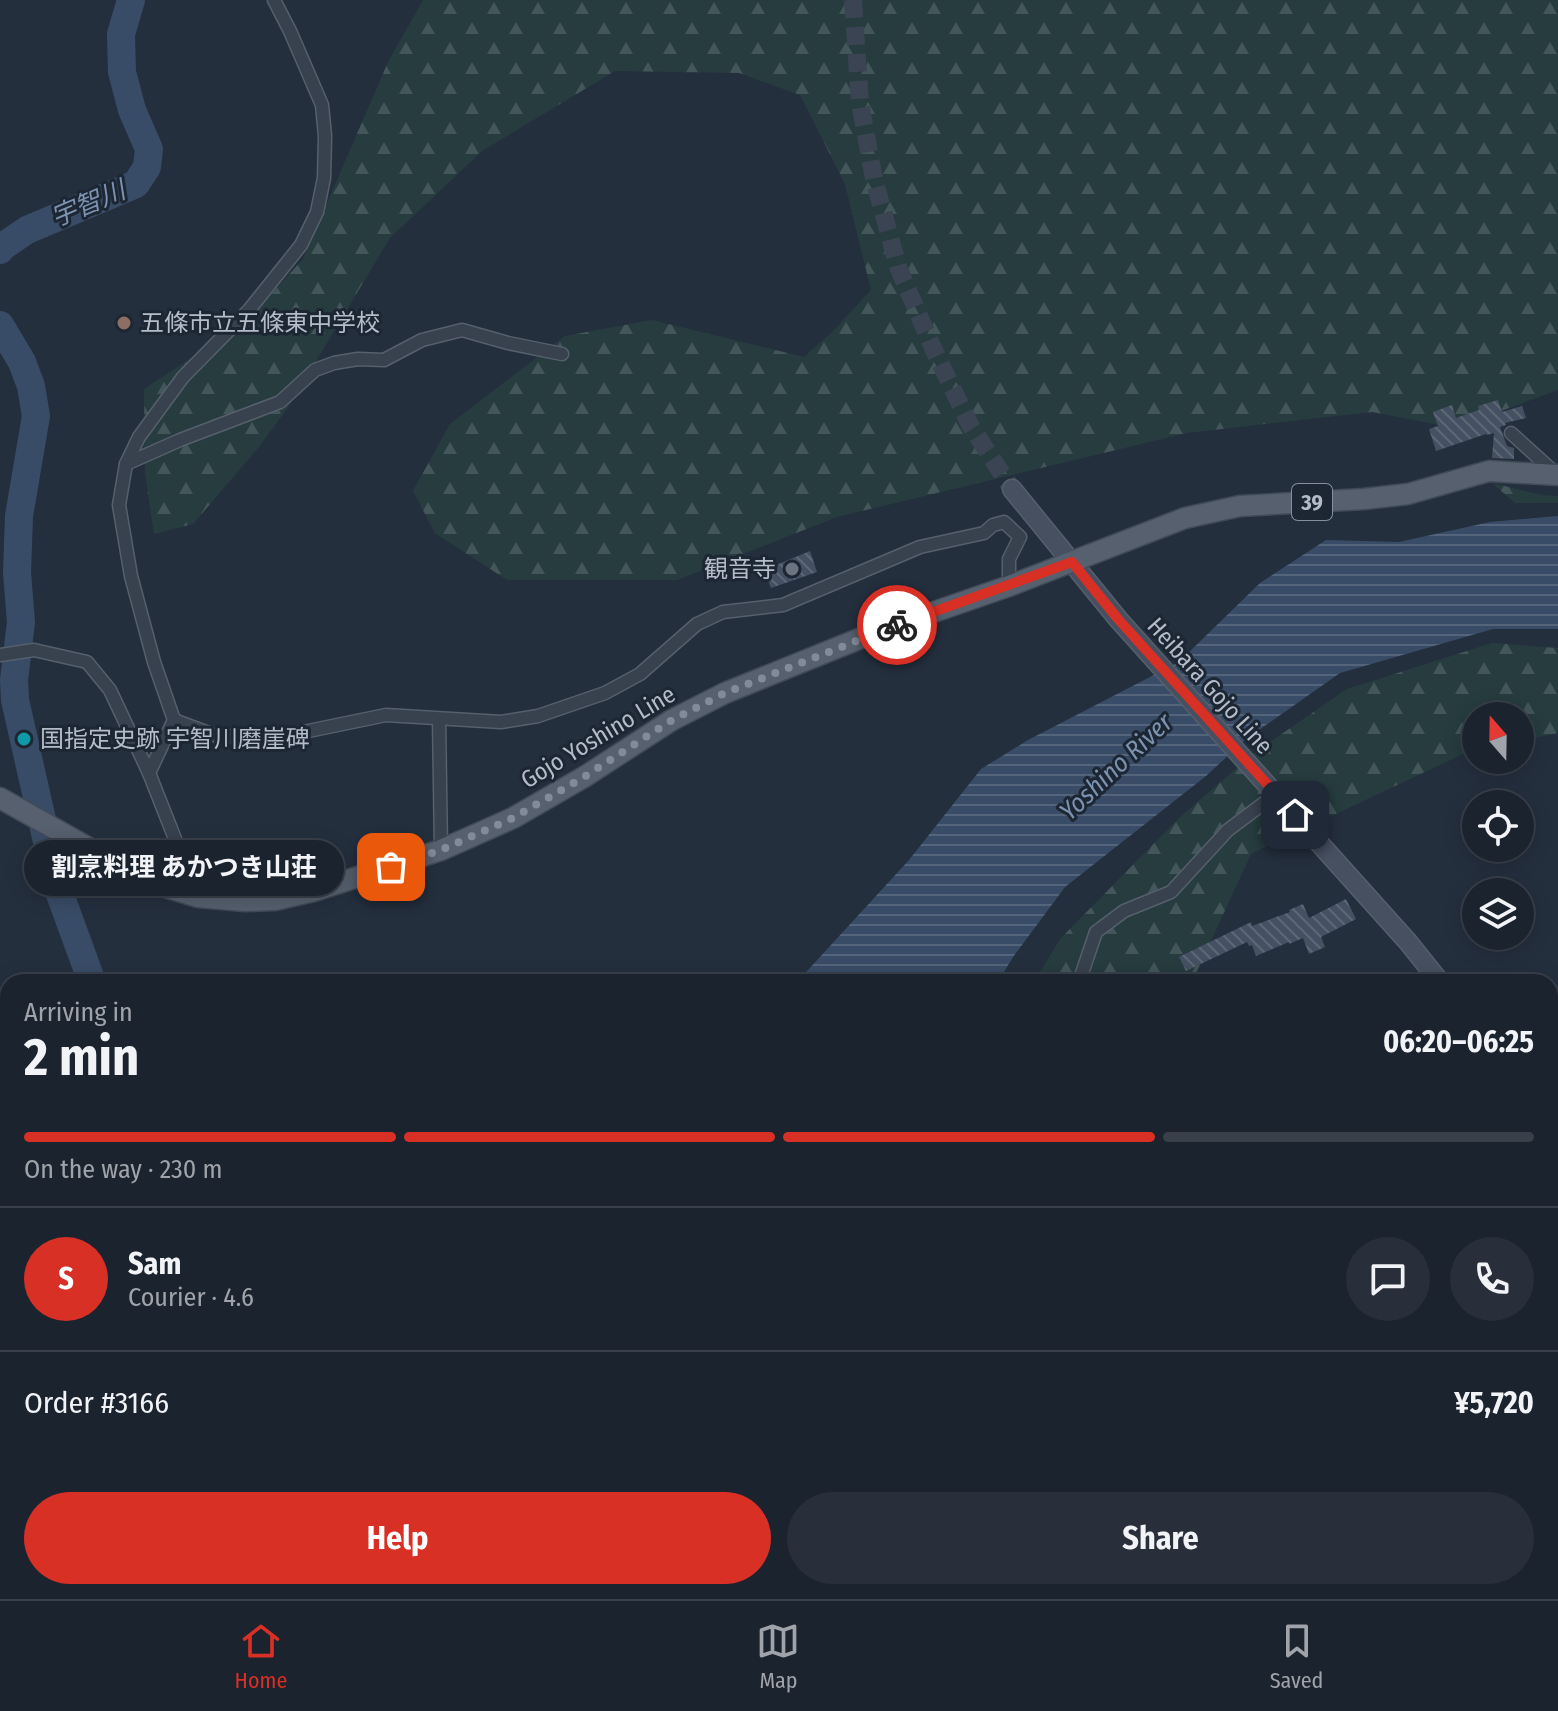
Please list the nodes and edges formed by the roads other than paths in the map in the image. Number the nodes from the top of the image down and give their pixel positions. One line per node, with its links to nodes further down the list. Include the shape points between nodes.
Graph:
1 (274, 0): 4 (street, via 322,105 324,178 317,212 301,245 183,377)
2 (562, 354): 4 (street, via 462,330 422,340 384,360 358,359 315,370 280,402)
3 (1511, 433): 5 (street)
4 (126, 464): 11 (street, via 119,505 131,576)
5 (1558, 475): 7 (main road, Gojo Yoshino Line / 39, via 1489,471 1408,494 1240,506 1185,518)
6 (1012, 489): 7 (main road, Heibara Gojo Line)
7 (1072, 562): 8 (main road, Gojo Yoshino Line / 39); 13 (main road, Heibara Gojo Line)
8 (1009, 586): 10 (street, via 1009,559 1020,537 1004,522 984,533 920,547 783,605 723,612 697,624 640,674 605,693 538,716 501,722); 15 (main road, Gojo Yoshino Line / 39, via 725,693 513,818)
9 (0, 655): 12 (street, via 34,650 87,662 110,690)
10 (439, 719): 11 (street, via 386,715 284,736 217,736); 15 (street)
11 (174, 720): 12 (street)
12 (149, 773): 16 (street)
13 (1276, 794): 17 (street, via 1228,830 1171,892 1124,911 1096,932); 18 (main road, Heibara Gojo Line)
14 (8, 803): 16 (main road, Gojo Yoshino Line / 39, via 165,887)
15 (441, 850): 16 (main road, Gojo Yoshino Line / 39, via 275,900)
16 (198, 897)
17 (1082, 974)
18 (1434, 974)

